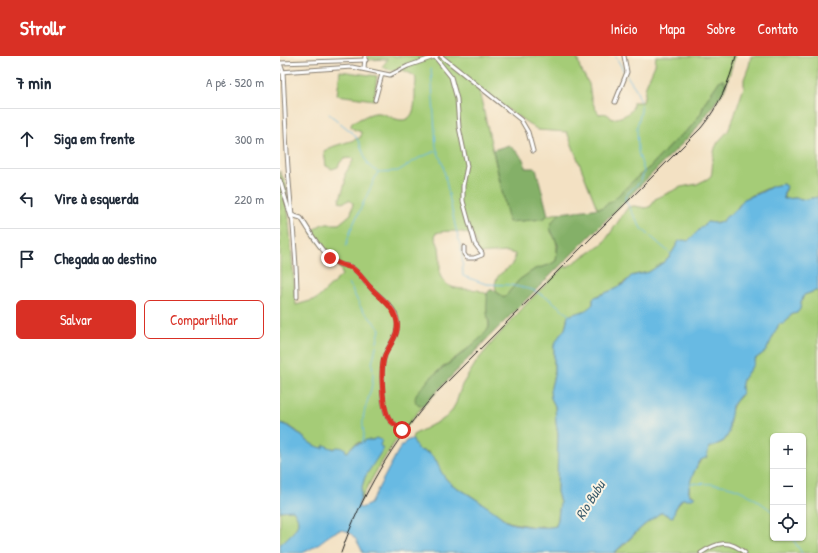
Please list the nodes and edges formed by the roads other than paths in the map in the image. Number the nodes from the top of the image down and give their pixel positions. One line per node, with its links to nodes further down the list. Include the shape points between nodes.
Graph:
1 (365, 56): 5 (street)
2 (441, 56): 12 (street, via 521,120 528,132)
3 (624, 56): 11 (street, via 627,72)
4 (436, 57): 9 (street, via 408,66 392,75); 15 (street, via 451,78 458,99 459,127 466,166 463,201 475,244 482,255 466,258)
5 (366, 60): 6 (street); 7 (street)
6 (280, 63): 8 (street)
7 (364, 69): 8 (street, via 339,67); 9 (street)
8 (281, 72): 14 (street)
9 (382, 74): 10 (street)
10 (376, 100)
11 (615, 102)
12 (533, 151)
13 (280, 180): 14 (street)
14 (292, 215): 16 (street); 17 (street, via 301,218 316,244 330,258 359,273 396,316 396,335 383,361 382,395 389,419)
15 (464, 247)
16 (297, 297)
17 (402, 430)
18 (701, 553): 19 (street, via 711,546 723,543)
19 (745, 553)

